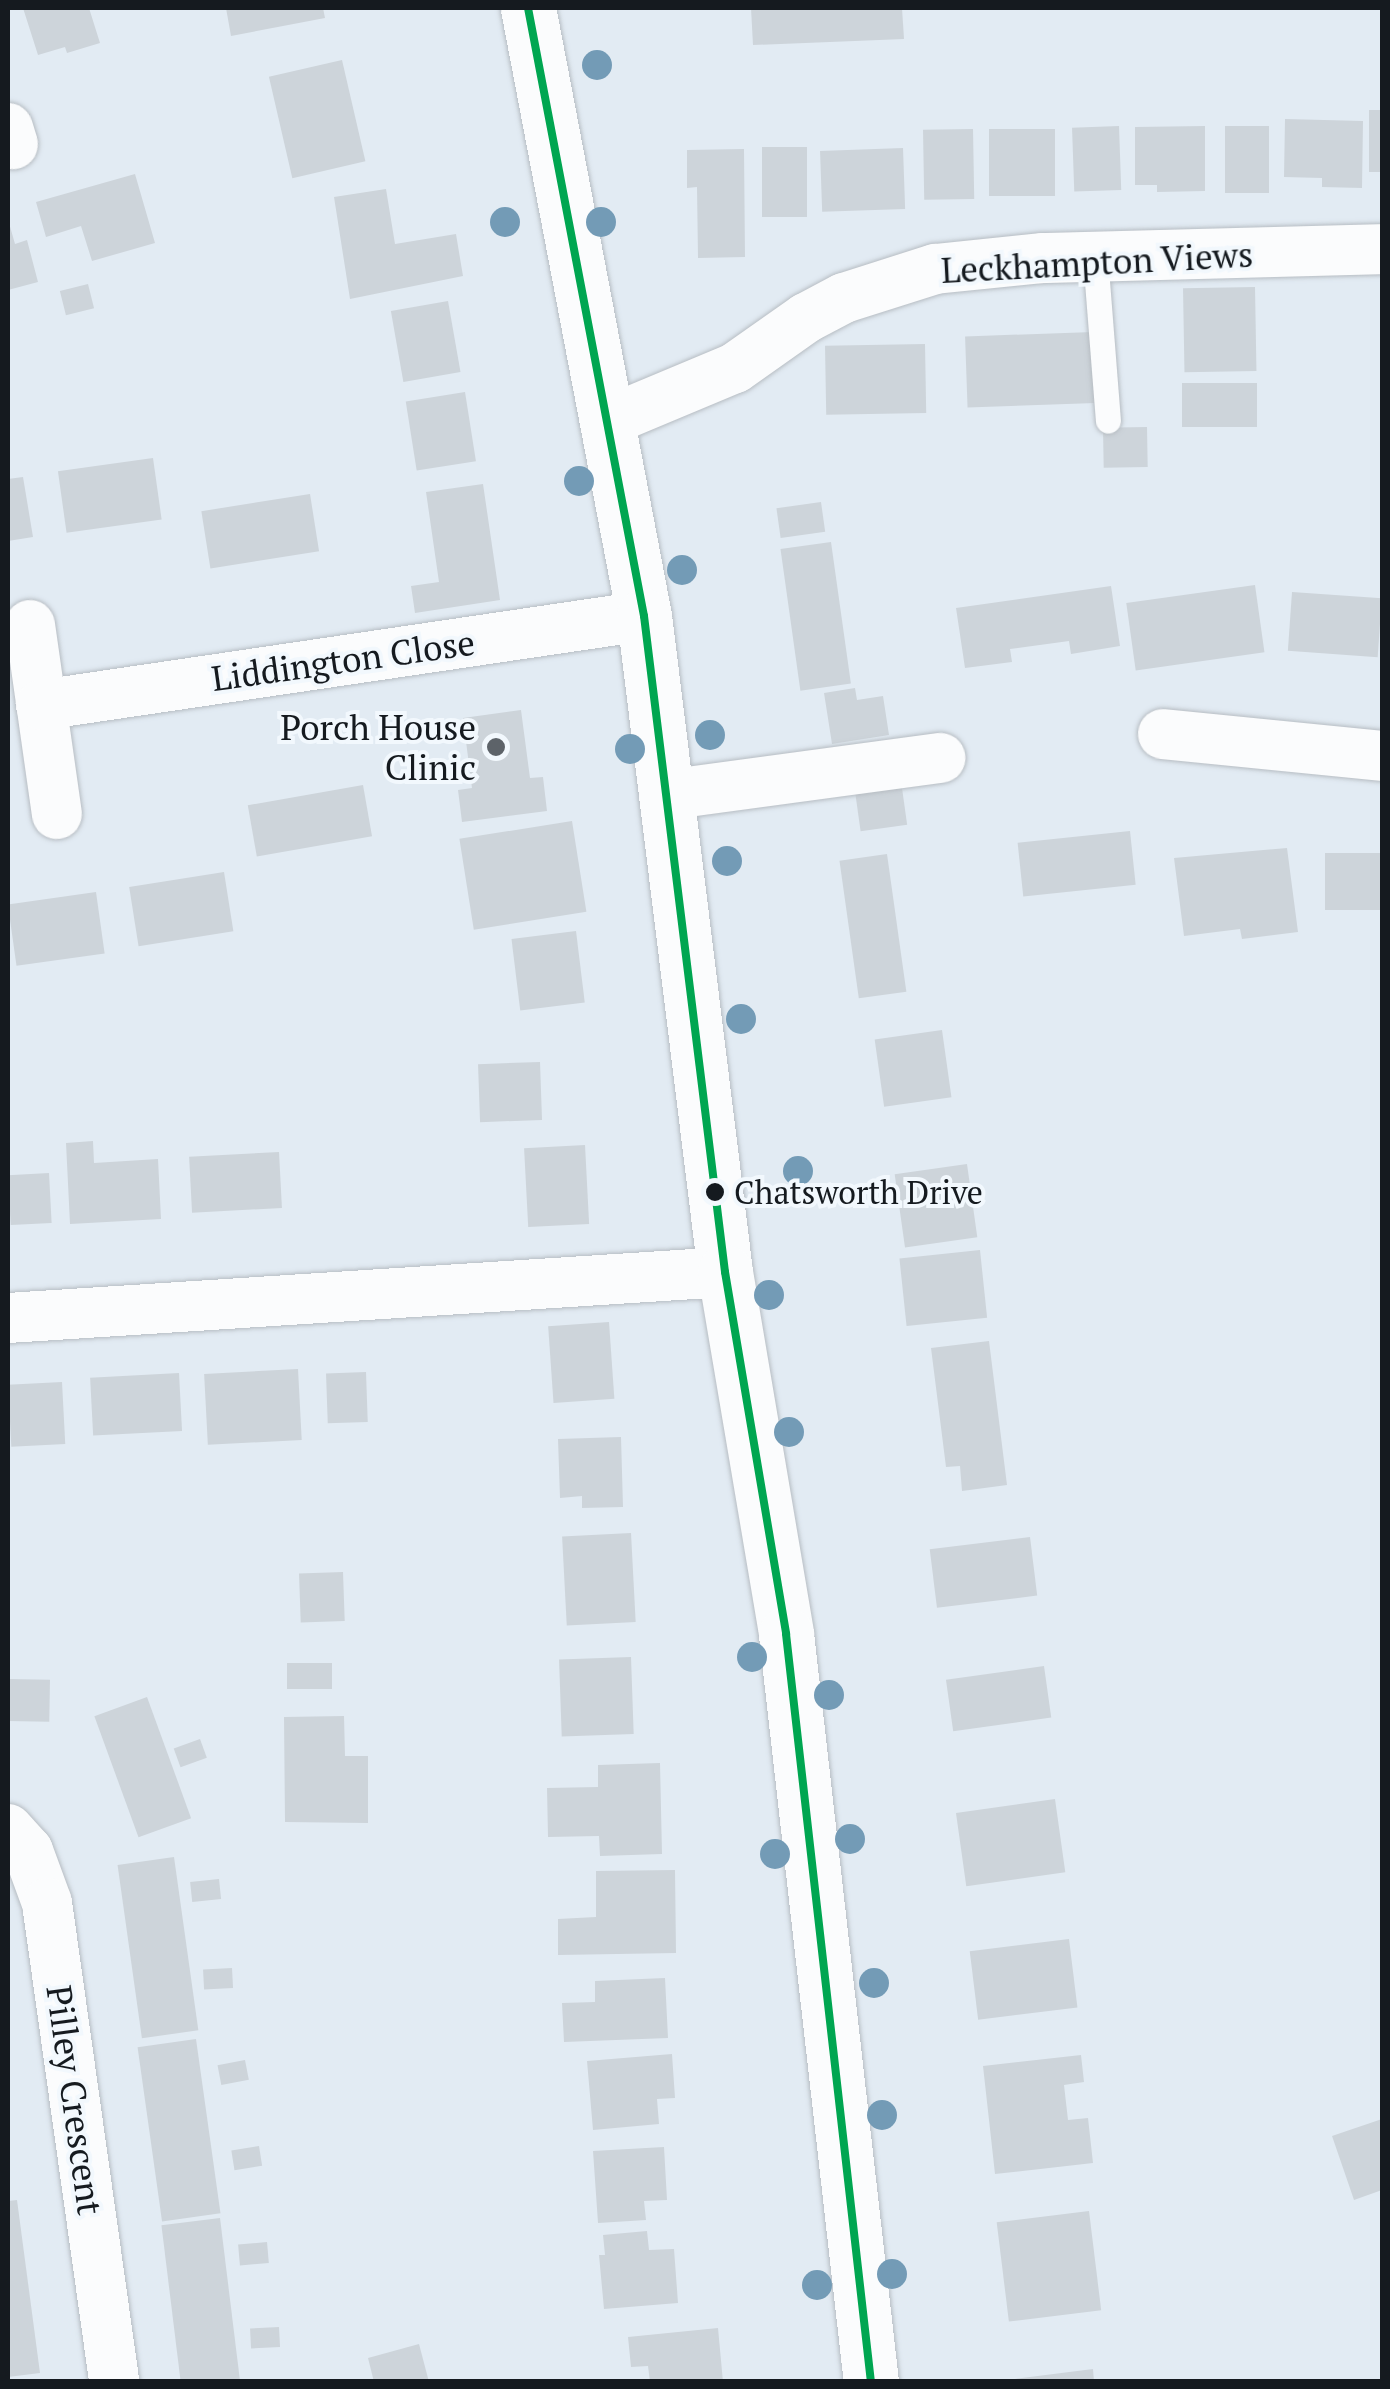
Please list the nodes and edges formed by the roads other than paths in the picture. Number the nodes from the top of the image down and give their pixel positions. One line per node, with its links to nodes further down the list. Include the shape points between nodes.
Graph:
1 (528, 8): 5 (street)
2 (1382, 249): 3 (street, Leckhampton Views)
3 (1096, 256): 4 (lane); 5 (street, Leckhampton Views, via 988,262 884,283 806,318 735,368)
4 (1108, 420)
5 (608, 421): 6 (street)
6 (644, 616): 8 (street, Liddington Close); 12 (street)
7 (30, 626): 8 (street)
8 (41, 704): 13 (street)
9 (1163, 734): 10 (street)
10 (1382, 756)
11 (940, 758): 12 (street)
12 (666, 795): 14 (street)
13 (56, 814)
14 (725, 1272): 15 (street); 18 (street, via 786,1634)
15 (8, 1318)
16 (8, 1829): 17 (street, Pilley Crescent, via 28,1852 47,1903)
17 (114, 2382)
18 (871, 2382)

